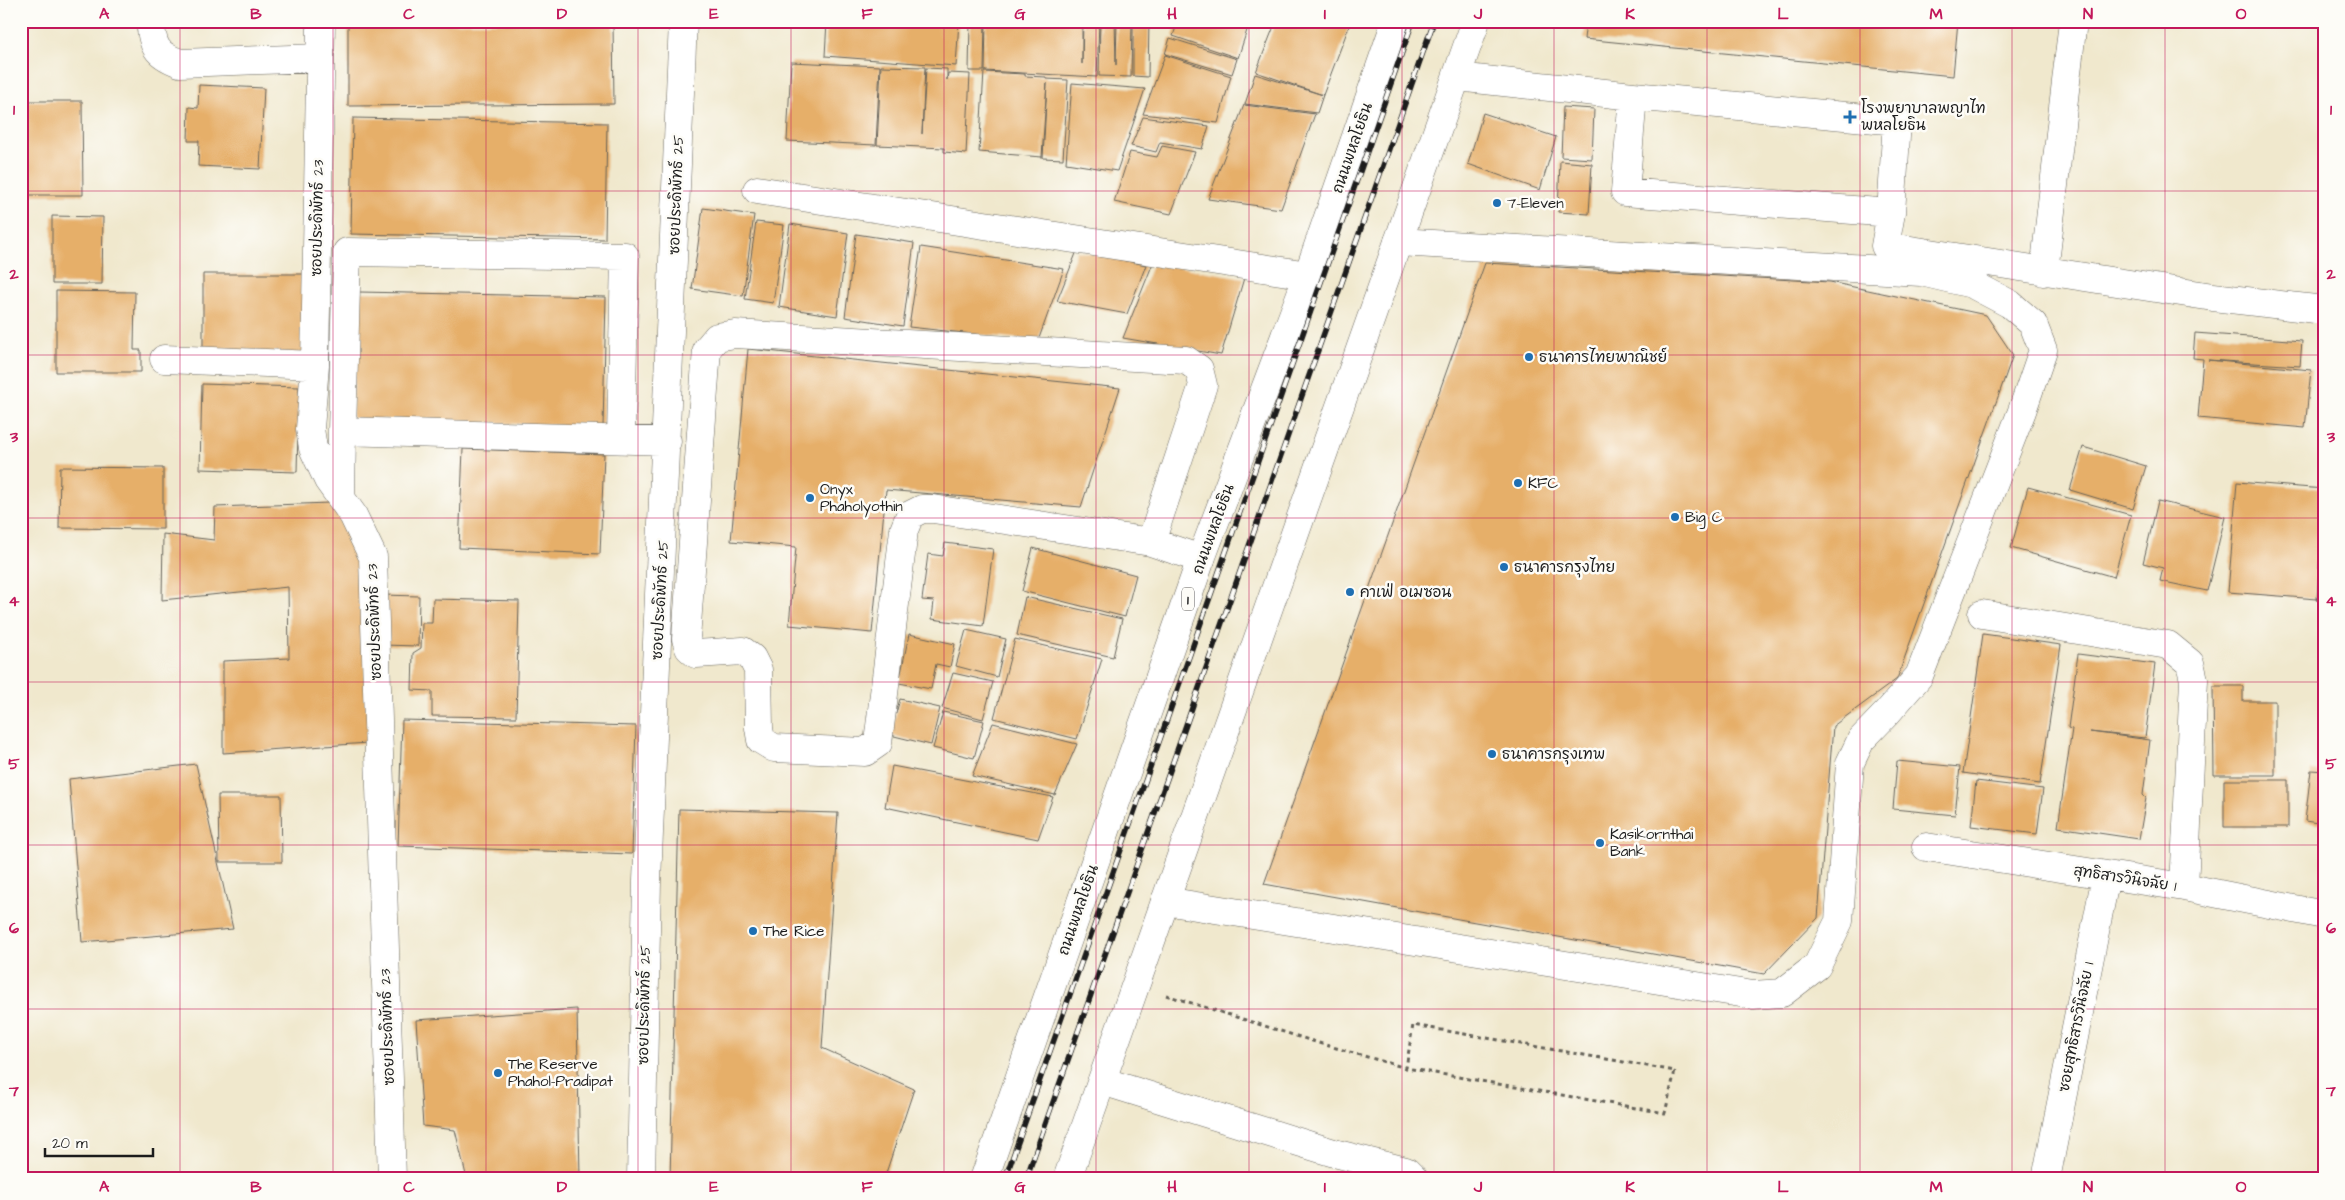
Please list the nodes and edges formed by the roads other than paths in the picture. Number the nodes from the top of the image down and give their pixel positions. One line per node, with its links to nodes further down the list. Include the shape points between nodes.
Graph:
1 (150, 21): 7 (street, via 155,47 164,57 180,62)
2 (321, 21): 7 (street, ซอยประดิพัทธ์ 23)
3 (683, 21): 20 (street, ซอยประดิพัทธ์ 25)
4 (1396, 21): 14 (street, ถนนพหลโยธิน / 1)
5 (1476, 21): 8 (street)
6 (2073, 21): 13 (street)
7 (320, 58): 17 (street, ซอยประดิพัทธ์ 23)
8 (1457, 77): 9 (street); 12 (street)
9 (1633, 96): 11 (street, via 1897,121); 11 (street, via 1625,192)
10 (757, 190): 14 (street)
11 (1891, 213): 13 (street, via 1885,246)
12 (1398, 242): 28 (street); 28 (street, via 1921,272 1972,284 2010,304 2033,324 2043,350 1919,676 1861,740 1850,762 1839,921 1816,966 1782,993 1753,994)
13 (2044, 272): 15 (street)
14 (1308, 276): 23 (street, ถนนพหลโยธิน / 1)
15 (2324, 310)
16 (164, 359): 17 (street)
17 (315, 365): 21 (street, ซอยประดิพัทธ์ 23, via 310,429 313,448 328,480)
18 (342, 431): 19 (street); 19 (street, via 347,252 625,256); 21 (street)
19 (621, 438): 20 (street)
20 (667, 441): 32 (street, ซอยประดิพัทธ์ 25, via 647,881)
21 (341, 498): 31 (street, ซอยประดิพัทธ์ 23, via 353,515 372,557)
22 (1151, 542): 22 (street, via 933,509 922,509 910,515 904,530 878,743 865,752 774,748 762,740 758,728 758,670 752,658 743,651 696,654 686,640 707,349 717,337 735,334 1186,360 1199,369 1203,386); 23 (street)
23 (1202, 559): 33 (street, ถนนพหลโยธิน / 1)
24 (1982, 614): 27 (street, via 2168,645 2190,663 2194,680)
25 (1926, 847): 26 (street, สุทธิสารวินิจฉัย 1)
26 (2106, 876): 27 (street, สุทธิสารวินิจฉัย 1); 36 (street, ซอยสุทธิสารวินิจฉัย 1)
27 (2184, 888): 29 (street, สุทธิสารวินิจฉัย 1)
28 (1166, 901): 30 (street)
29 (2324, 915)
30 (1102, 1081): 34 (street); 35 (street, via 1334,1153 1406,1171)
31 (392, 1179)
32 (641, 1179)
33 (984, 1179)
34 (1067, 1179)
35 (1414, 1179)
36 (2046, 1179)

